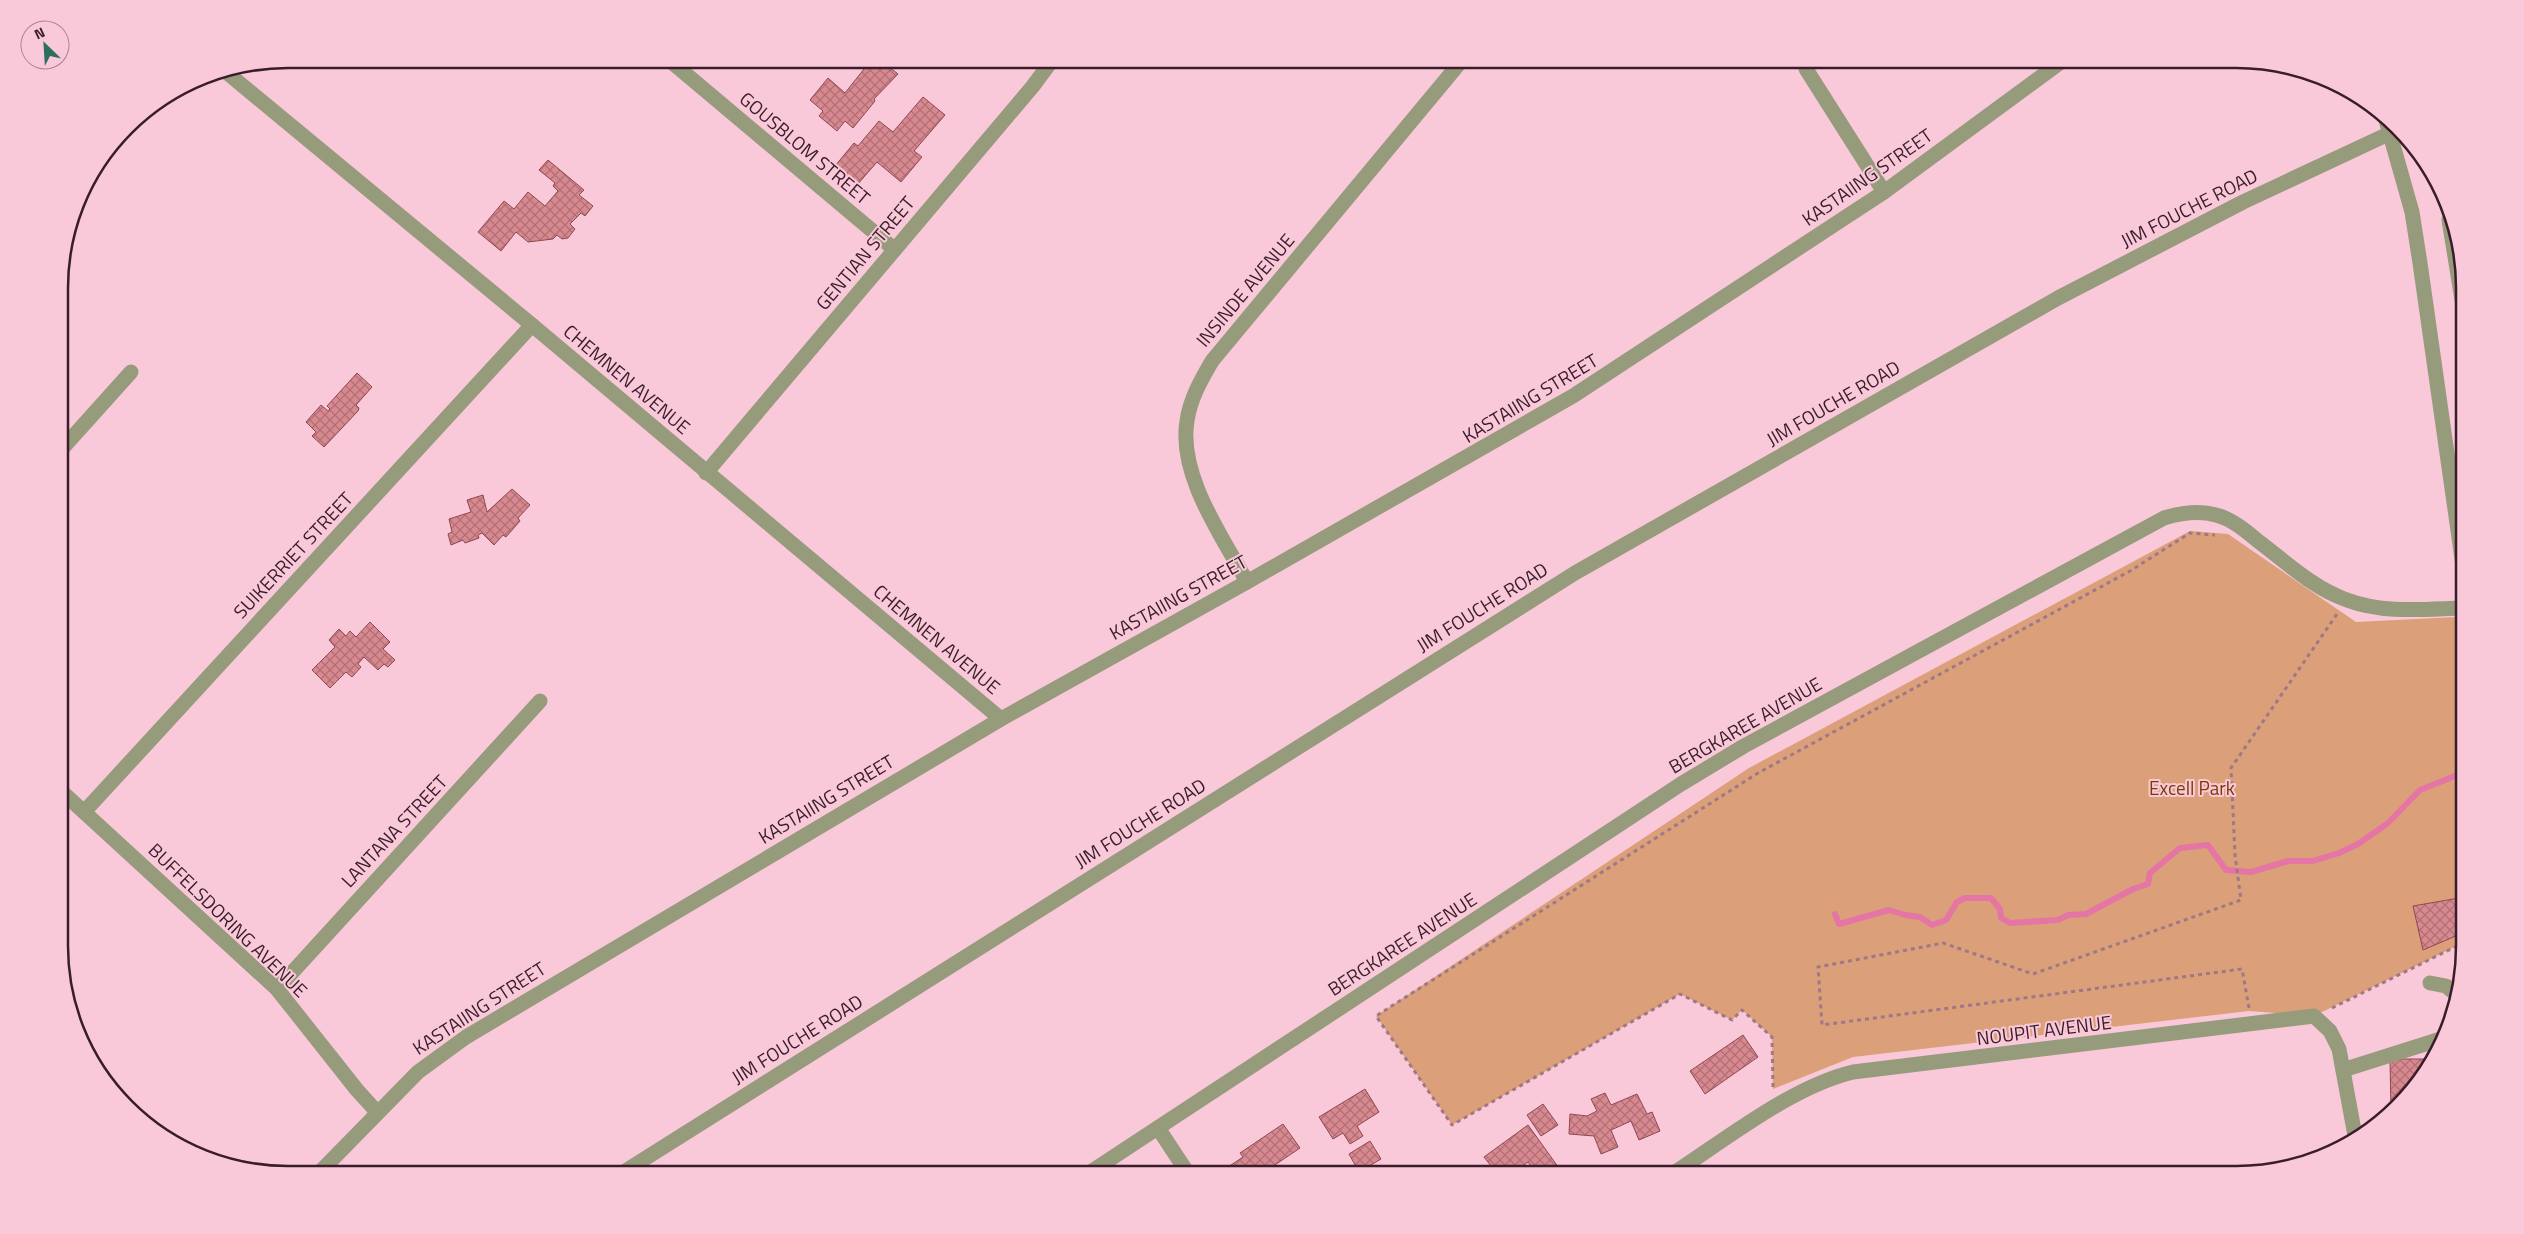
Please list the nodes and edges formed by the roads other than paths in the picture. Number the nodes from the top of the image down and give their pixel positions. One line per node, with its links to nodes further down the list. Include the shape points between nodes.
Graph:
1 (679, 68): 10 (street, GOUSBLOM STREET)
2 (1047, 68): 10 (street, GENTIAN STREET)
3 (1456, 68): 16 (street, INSINDE AVENUE, via 1212,361 1196,388 1186,421 1185,443 1190,468 1199,493)
4 (2054, 68): 9 (street, KASTAIING STREET)
5 (1806, 69): 9 (street)
6 (230, 75): 11 (street, CHEMNEN AVENUE)
7 (2392, 132): 31 (street, JIM FOUCHE ROAD, via 2226,211 2058,298 1575,572)
8 (2396, 136): 15 (street, via 2412,212)
9 (1884, 192): 16 (street, KASTAIING STREET, via 1604,378)
10 (894, 249): 14 (street, GENTIAN STREET)
11 (532, 325): 14 (street, CHEMNEN AVENUE); 21 (street, SUIKERRIET STREET)
12 (131, 372): 13 (street)
13 (68, 442)
14 (706, 473): 19 (street, CHEMNEN AVENUE)
15 (2457, 524)
16 (1247, 582): 19 (street, KASTAIING STREET)
17 (2457, 612): 28 (street, BERGKAREE AVENUE, via 2363,606 2335,596 2315,584 2228,519 2201,512 2164,518 1744,746 1681,784)
18 (540, 702): 23 (street, LANTANA STREET)
19 (1001, 719): 27 (street, KASTAIING STREET, via 466,1036 418,1072)
20 (68, 797): 21 (street, BUFFELSDORING AVENUE)
21 (84, 812): 23 (street, BUFFELSDORING AVENUE)
22 (2430, 983): 24 (street)
23 (277, 988): 27 (street, BUFFELSDORING AVENUE)
24 (2452, 991)
25 (2436, 1041): 26 (street)
26 (2344, 1070): 29 (street, NOUPIT AVENUE); 34 (street, NOUPIT AVENUE, via 2335,1039 2314,1016 1853,1072 1810,1088)
27 (378, 1112): 30 (street, KASTAIING STREET)
28 (1158, 1128): 32 (street, BERGKAREE AVENUE); 33 (street)
29 (2354, 1132)
30 (326, 1166)
31 (633, 1166)
32 (1100, 1166)
33 (1184, 1166)
34 (1685, 1166)

